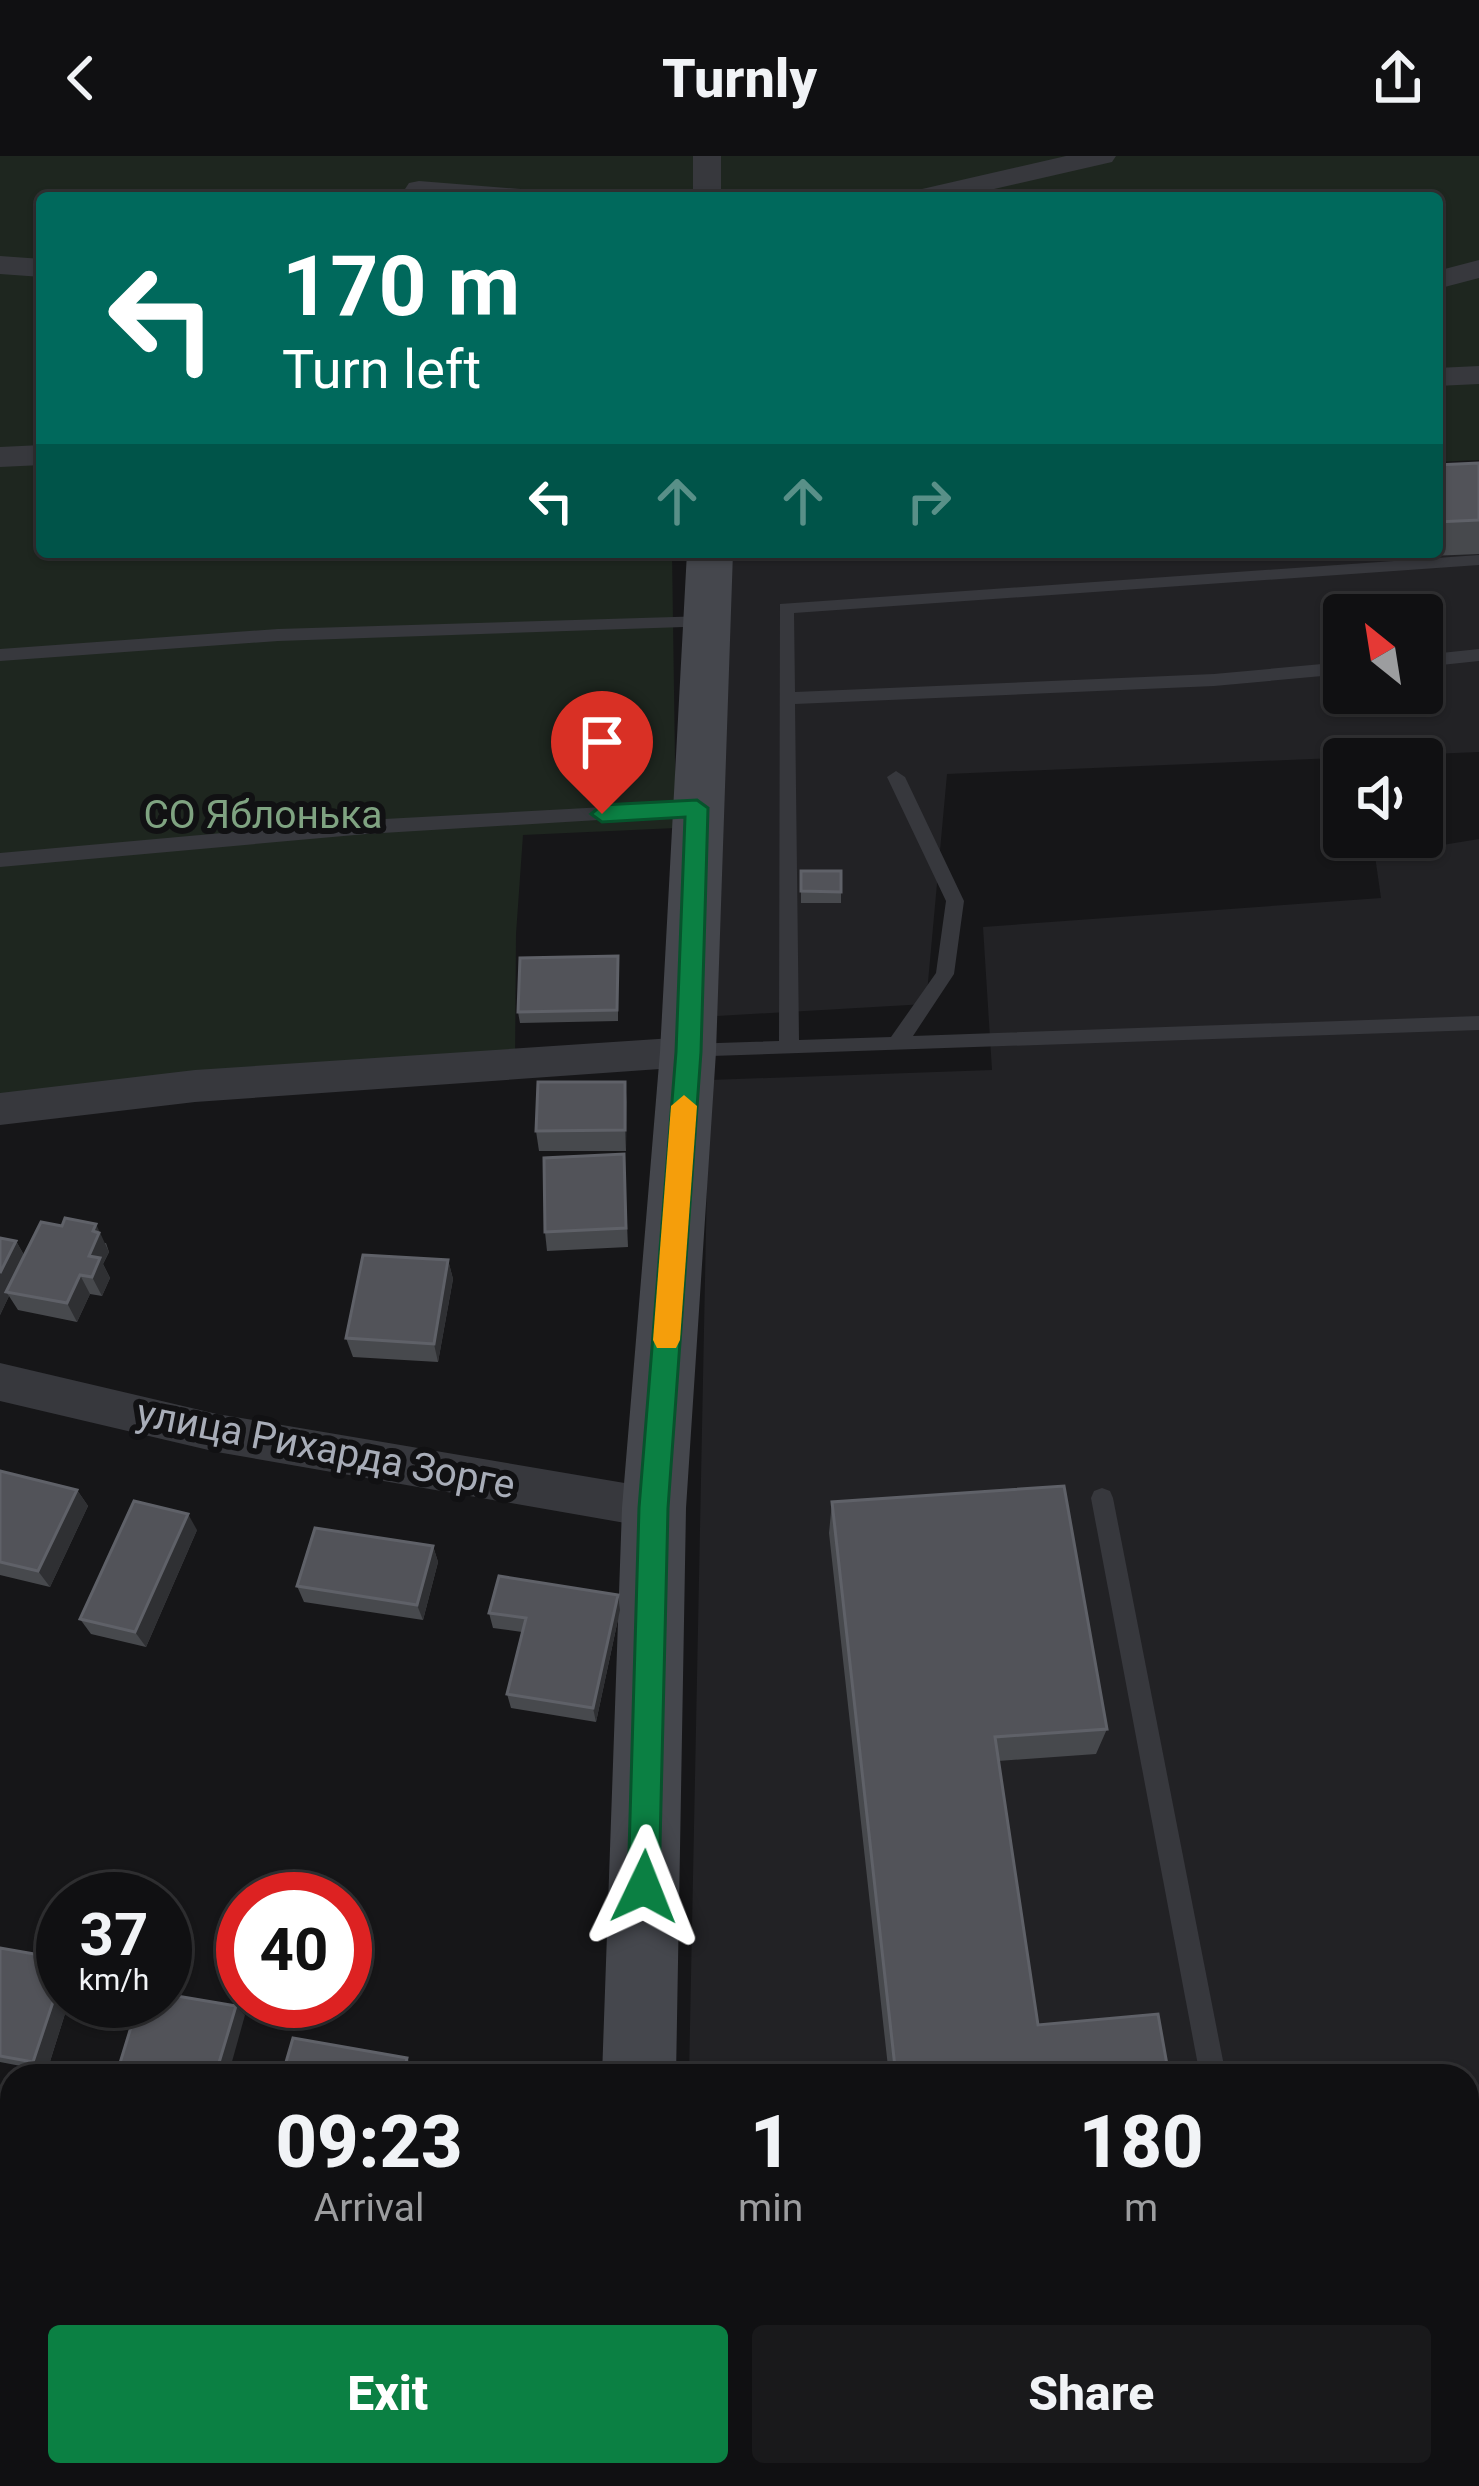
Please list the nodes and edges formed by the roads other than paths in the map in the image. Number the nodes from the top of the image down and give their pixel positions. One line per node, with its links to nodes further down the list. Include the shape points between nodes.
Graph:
1 (707, 156): 5 (street)
2 (1102, 156): 6 (street)
3 (418, 189): 4 (street)
4 (456, 192)
5 (707, 192)
6 (945, 192)
7 (0, 265): 8 (street)
8 (36, 268)
9 (1479, 268): 10 (street)
10 (1443, 278)
11 (1479, 375): 12 (street)
12 (1443, 377)
13 (36, 454): 14 (street)
14 (0, 457)
15 (710, 558): 17 (street)
16 (1479, 560): 22 (lane, via 786,608)
17 (707, 622): 18 (lane, via 278,635); 24 (street)
18 (0, 655)
19 (1479, 655): 20 (lane)
20 (1443, 659)
21 (1323, 670): 22 (lane)
22 (787, 698): 28 (lane)
23 (896, 777): 27 (lane, via 955,901 945,974)
24 (697, 808): 25 (lane); 29 (street)
25 (0, 860)
26 (1479, 1023): 27 (lane)
27 (897, 1044): 28 (lane)
28 (789, 1048): 29 (lane)
29 (688, 1052): 30 (street, via 195,1086); 33 (street)
30 (0, 1108)
31 (0, 1382): 33 (street, улица Рихарда Зорге, via 217,1433)
32 (1102, 1498): 35 (lane)
33 (654, 1508): 34 (street)
34 (639, 2064)
35 (1211, 2064)

